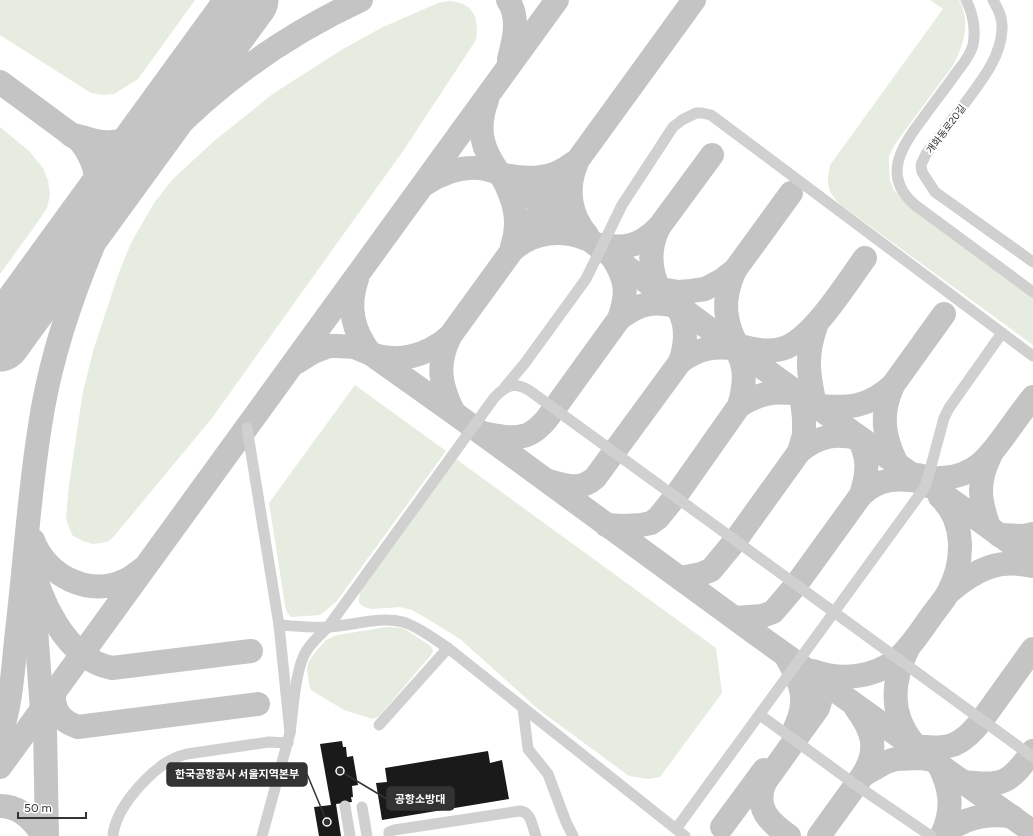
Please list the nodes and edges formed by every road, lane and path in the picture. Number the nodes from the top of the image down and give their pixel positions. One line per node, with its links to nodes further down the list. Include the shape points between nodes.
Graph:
1 (966, 0): 4 (street, via 974,25 971,50 907,139 898,160 898,180 905,196 915,205)
2 (993, 0): 3 (street, 개화동로20길, via 1002,19 1003,28 994,59 982,81 926,154 922,172 935,192)
3 (1033, 262)
4 (1033, 292)
5 (1002, 334): 6 (street); 7 (street, via 711,116 702,112 689,116 673,127 622,205 586,279); 9 (street, via 949,408 923,490)
6 (1033, 356)
7 (505, 387): 9 (street, via 520,386 530,392); 11 (street, via 494,398)
8 (247, 428): 10 (street)
9 (833, 612): 14 (street); 17 (street)
10 (279, 625): 11 (street); 16 (street)
11 (328, 627): 12 (street, via 366,621 403,622); 16 (street, via 302,659)
12 (448, 648): 13 (street); 15 (street)
13 (524, 708): 20 (street); 27 (street, via 528,749 548,774)
14 (760, 715): 20 (street); 28 (street)
15 (379, 725)
16 (289, 738): 21 (street, via 176,757 158,769 126,802 115,824); 22 (street)
17 (1033, 757)
18 (345, 806): 23 (street)
19 (362, 807): 24 (street)
20 (680, 833)
21 (113, 836)
22 (262, 836)
23 (350, 836)
24 (367, 836)
25 (388, 836): 26 (street, via 389,832 394,830 524,811 529,816)
26 (536, 836)
27 (573, 836)
28 (931, 836)

